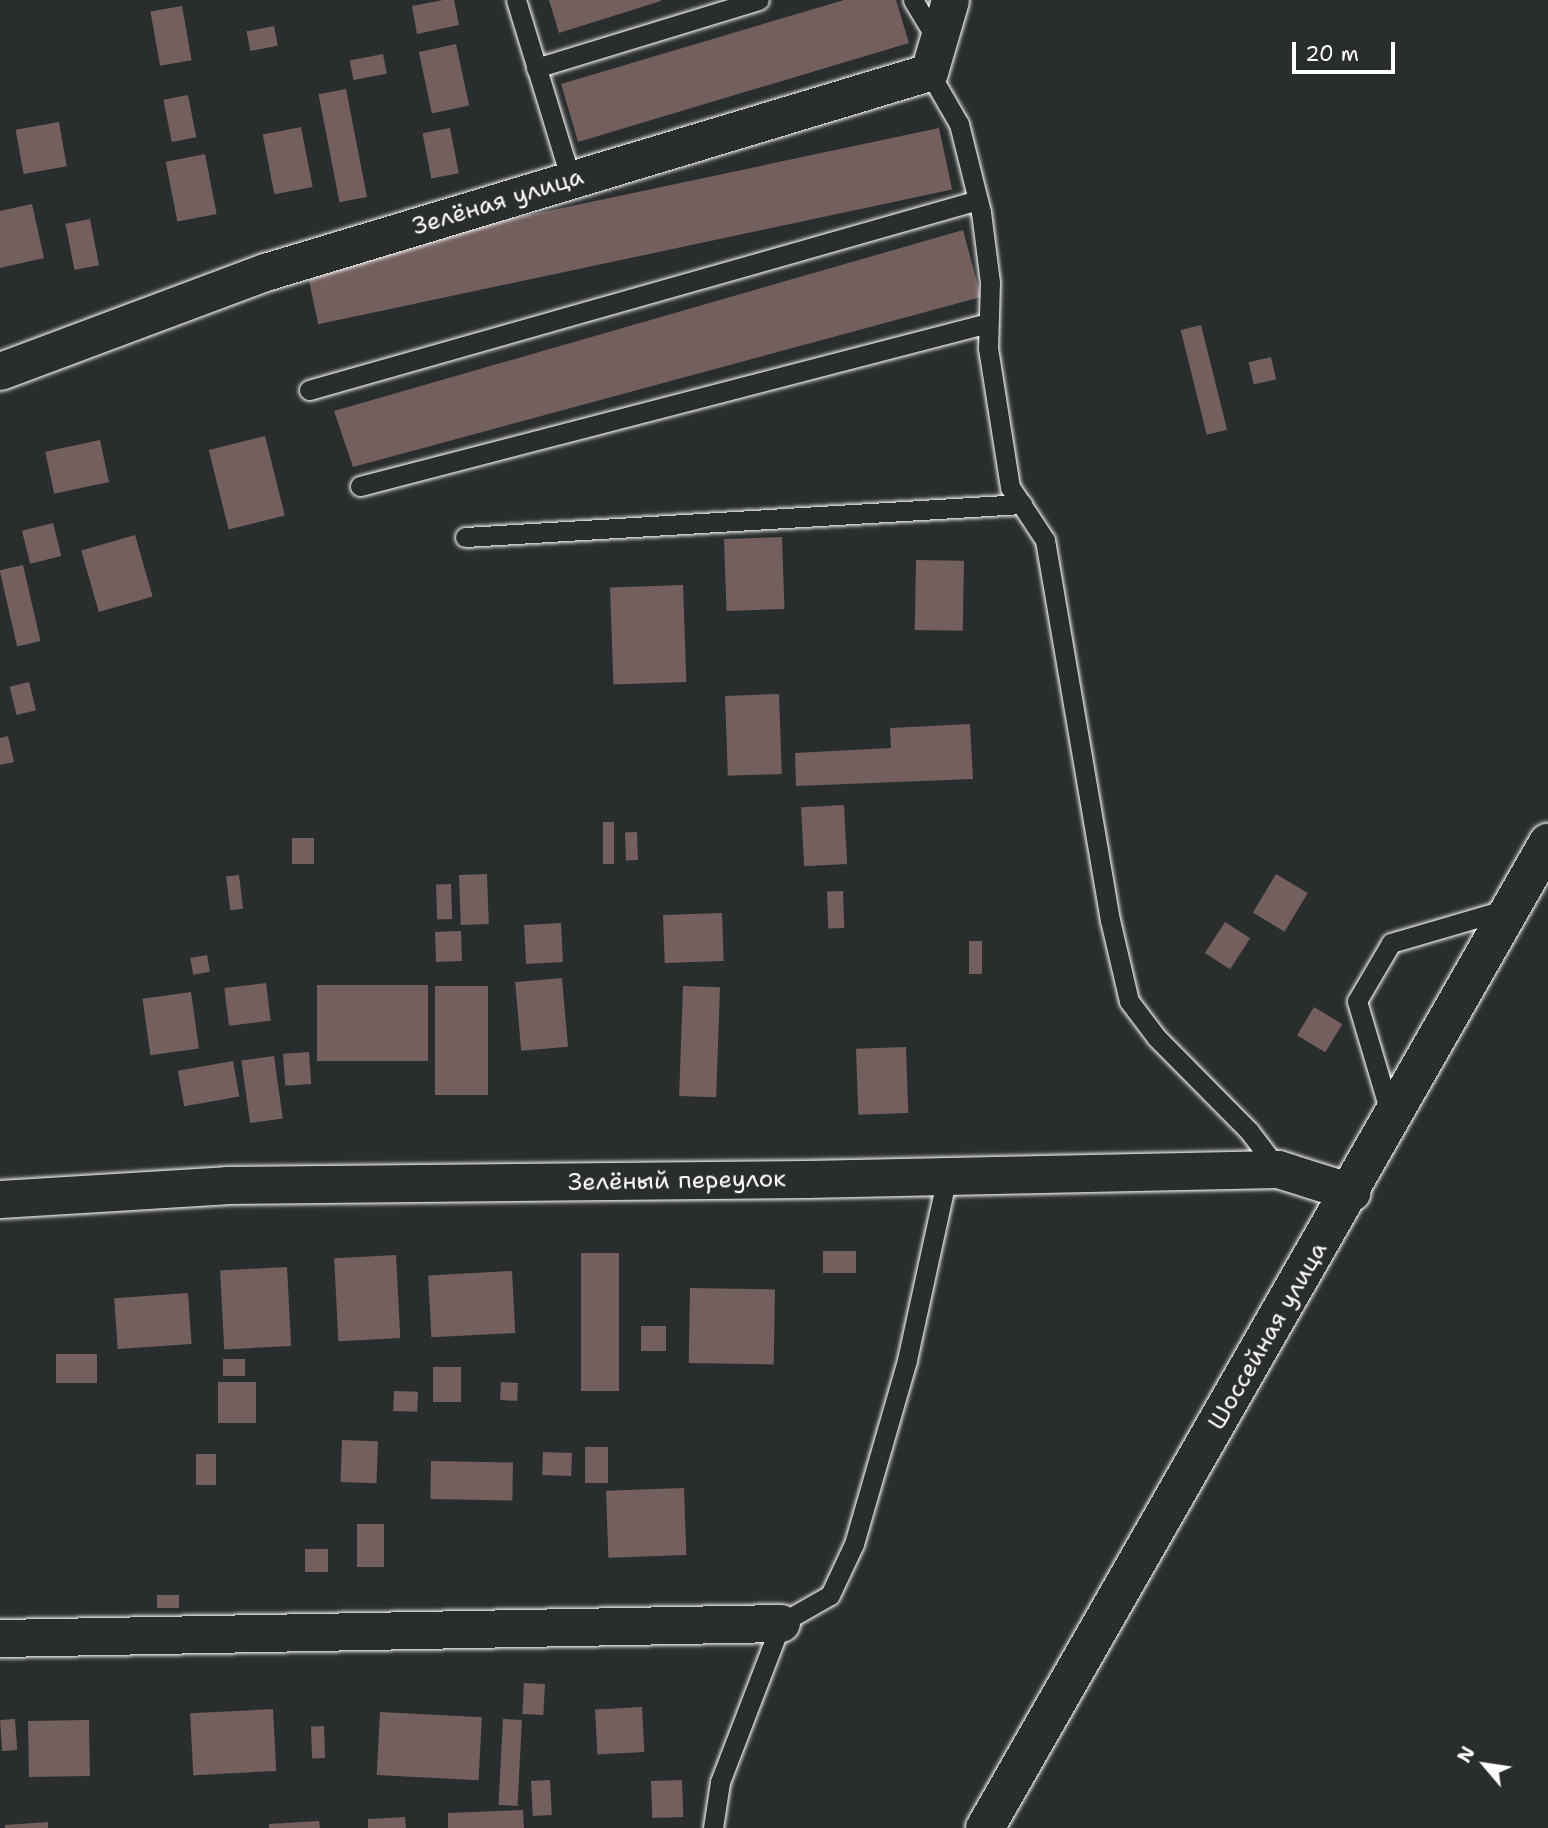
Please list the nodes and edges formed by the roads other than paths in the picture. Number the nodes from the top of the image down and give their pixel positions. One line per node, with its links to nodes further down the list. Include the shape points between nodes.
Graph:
1 (516, 0): 6 (lane)
2 (759, 0): 6 (lane)
3 (913, 0): 5 (lane)
4 (950, 0): 5 (street)
5 (933, 57): 7 (street, Зелёная улица); 8 (lane, via 959,124)
6 (536, 68): 7 (lane)
7 (570, 180): 10 (street, Зелёная улица, via 265,272)
8 (978, 200): 9 (lane, via 990,282); 11 (lane)
9 (989, 323): 12 (lane); 13 (lane, via 988,348 1010,487)
10 (0, 371)
11 (309, 390)
12 (360, 485)
13 (1022, 504): 14 (lane); 18 (lane, via 1045,540 1110,920 1129,1001 1157,1038 1249,1131)
14 (465, 537)
15 (1548, 843): 16 (main road, Шоссейная улица)
16 (1511, 908): 17 (main road, Шоссейная улица); 17 (lane, via 1391,943 1357,1001)
17 (1391, 1116): 20 (main road, Шоссейная улица)
18 (1278, 1169): 19 (street, Зелёный переулок); 20 (street, Зелёный переулок)
19 (947, 1177): 21 (street, Зелёный переулок, via 226,1185); 22 (lane, via 907,1360 854,1544 830,1595)
20 (1351, 1192): 25 (main road, Шоссейная улица)
21 (0, 1199)
22 (781, 1623): 23 (street); 24 (lane, via 720,1782)
23 (0, 1638)
24 (713, 1828)
25 (985, 1828)

